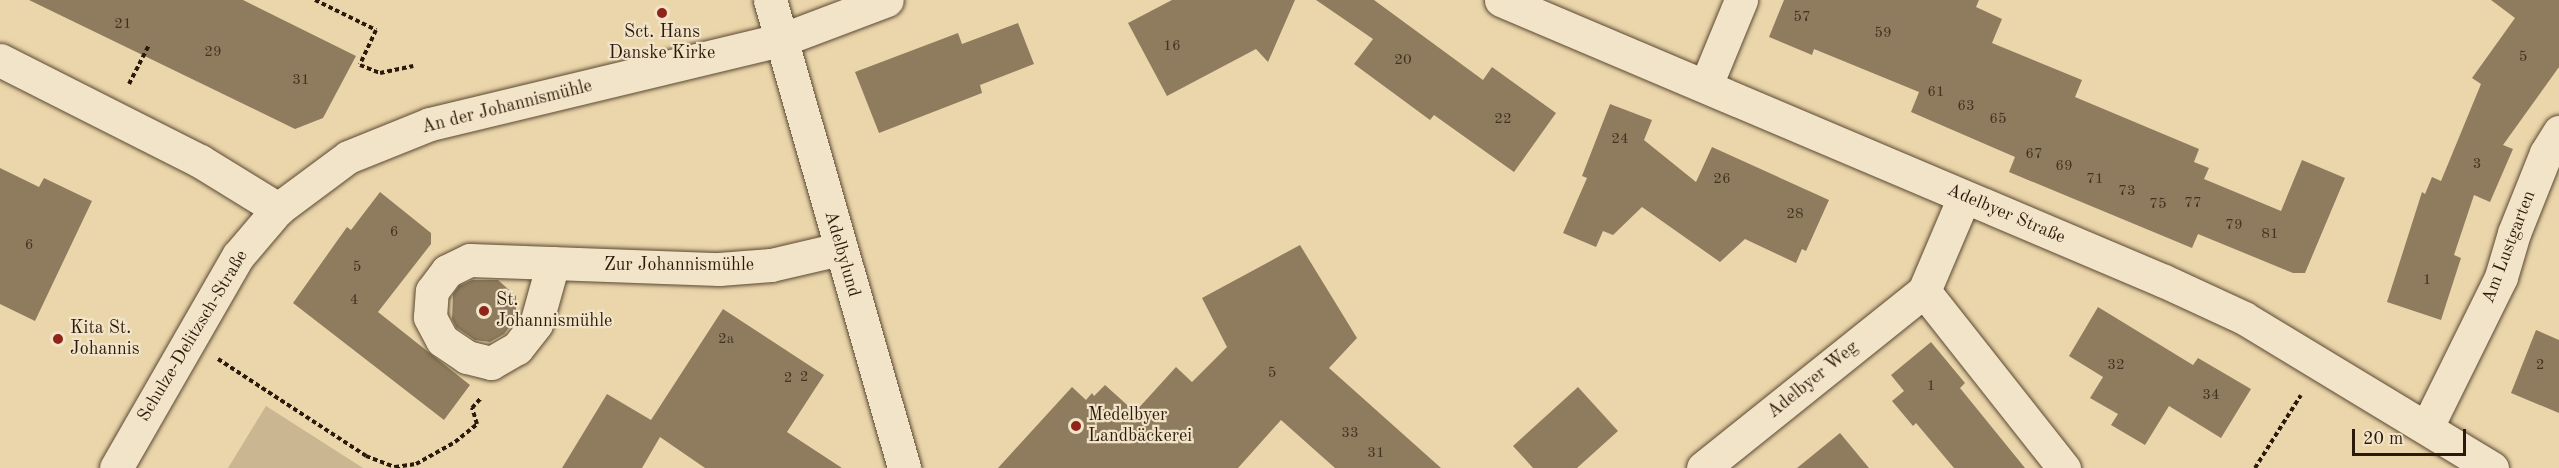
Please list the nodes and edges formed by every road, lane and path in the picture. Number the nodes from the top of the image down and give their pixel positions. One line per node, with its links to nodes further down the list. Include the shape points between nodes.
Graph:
1 (315, 0): 9 (path, via 376,30 360,65 380,73)
2 (770, 0): 6 (street, Adelbylund)
3 (887, 0): 6 (street, An der Johannismühle)
4 (1501, 0): 10 (street, Adelbyer Straße)
5 (1741, 0): 10 (street)
6 (781, 40): 14 (street, An der Johannismühle, via 430,124 348,157); 15 (street, Adelbylund)
7 (149, 45): 11 (path)
8 (0, 60): 11 (street)
9 (413, 66)
10 (1706, 86): 13 (street, Adelbyer Straße)
11 (113, 117): 14 (street, via 200,161)
12 (2559, 132): 21 (street, Am Lustgarten, via 2546,153 2514,233 2501,277)
13 (1964, 197): 17 (street, Adelbyer Weg); 20 (street, Adelbyer Straße, via 2234,313)
14 (278, 209): 18 (street, Schulze-Delitzsch-Straße, via 238,256)
15 (840, 249): 16 (street, Zur Johannismühle, via 771,265 719,269); 23 (street, Adelbylund)
16 (567, 264): 19 (street, via 536,324 517,348); 19 (street, Zur Johannismühle, via 470,260 447,271 432,291 430,317 441,340 467,357)
17 (1924, 291): 24 (street, Adelbyer Weg); 25 (street)
18 (189, 341): 19 (path, via 366,456 396,467 416,464 456,442 477,424 472,408 489,389); 22 (street, Schulze-Delitzsch-Straße)
19 (491, 363)
20 (2320, 364): 21 (street, Adelbyer Straße); 26 (path)
21 (2427, 428): 27 (street, Adelbyer Straße)
22 (116, 468)
23 (904, 468)
24 (1703, 468)
25 (2064, 468)
26 (2255, 468)
27 (2492, 468)

